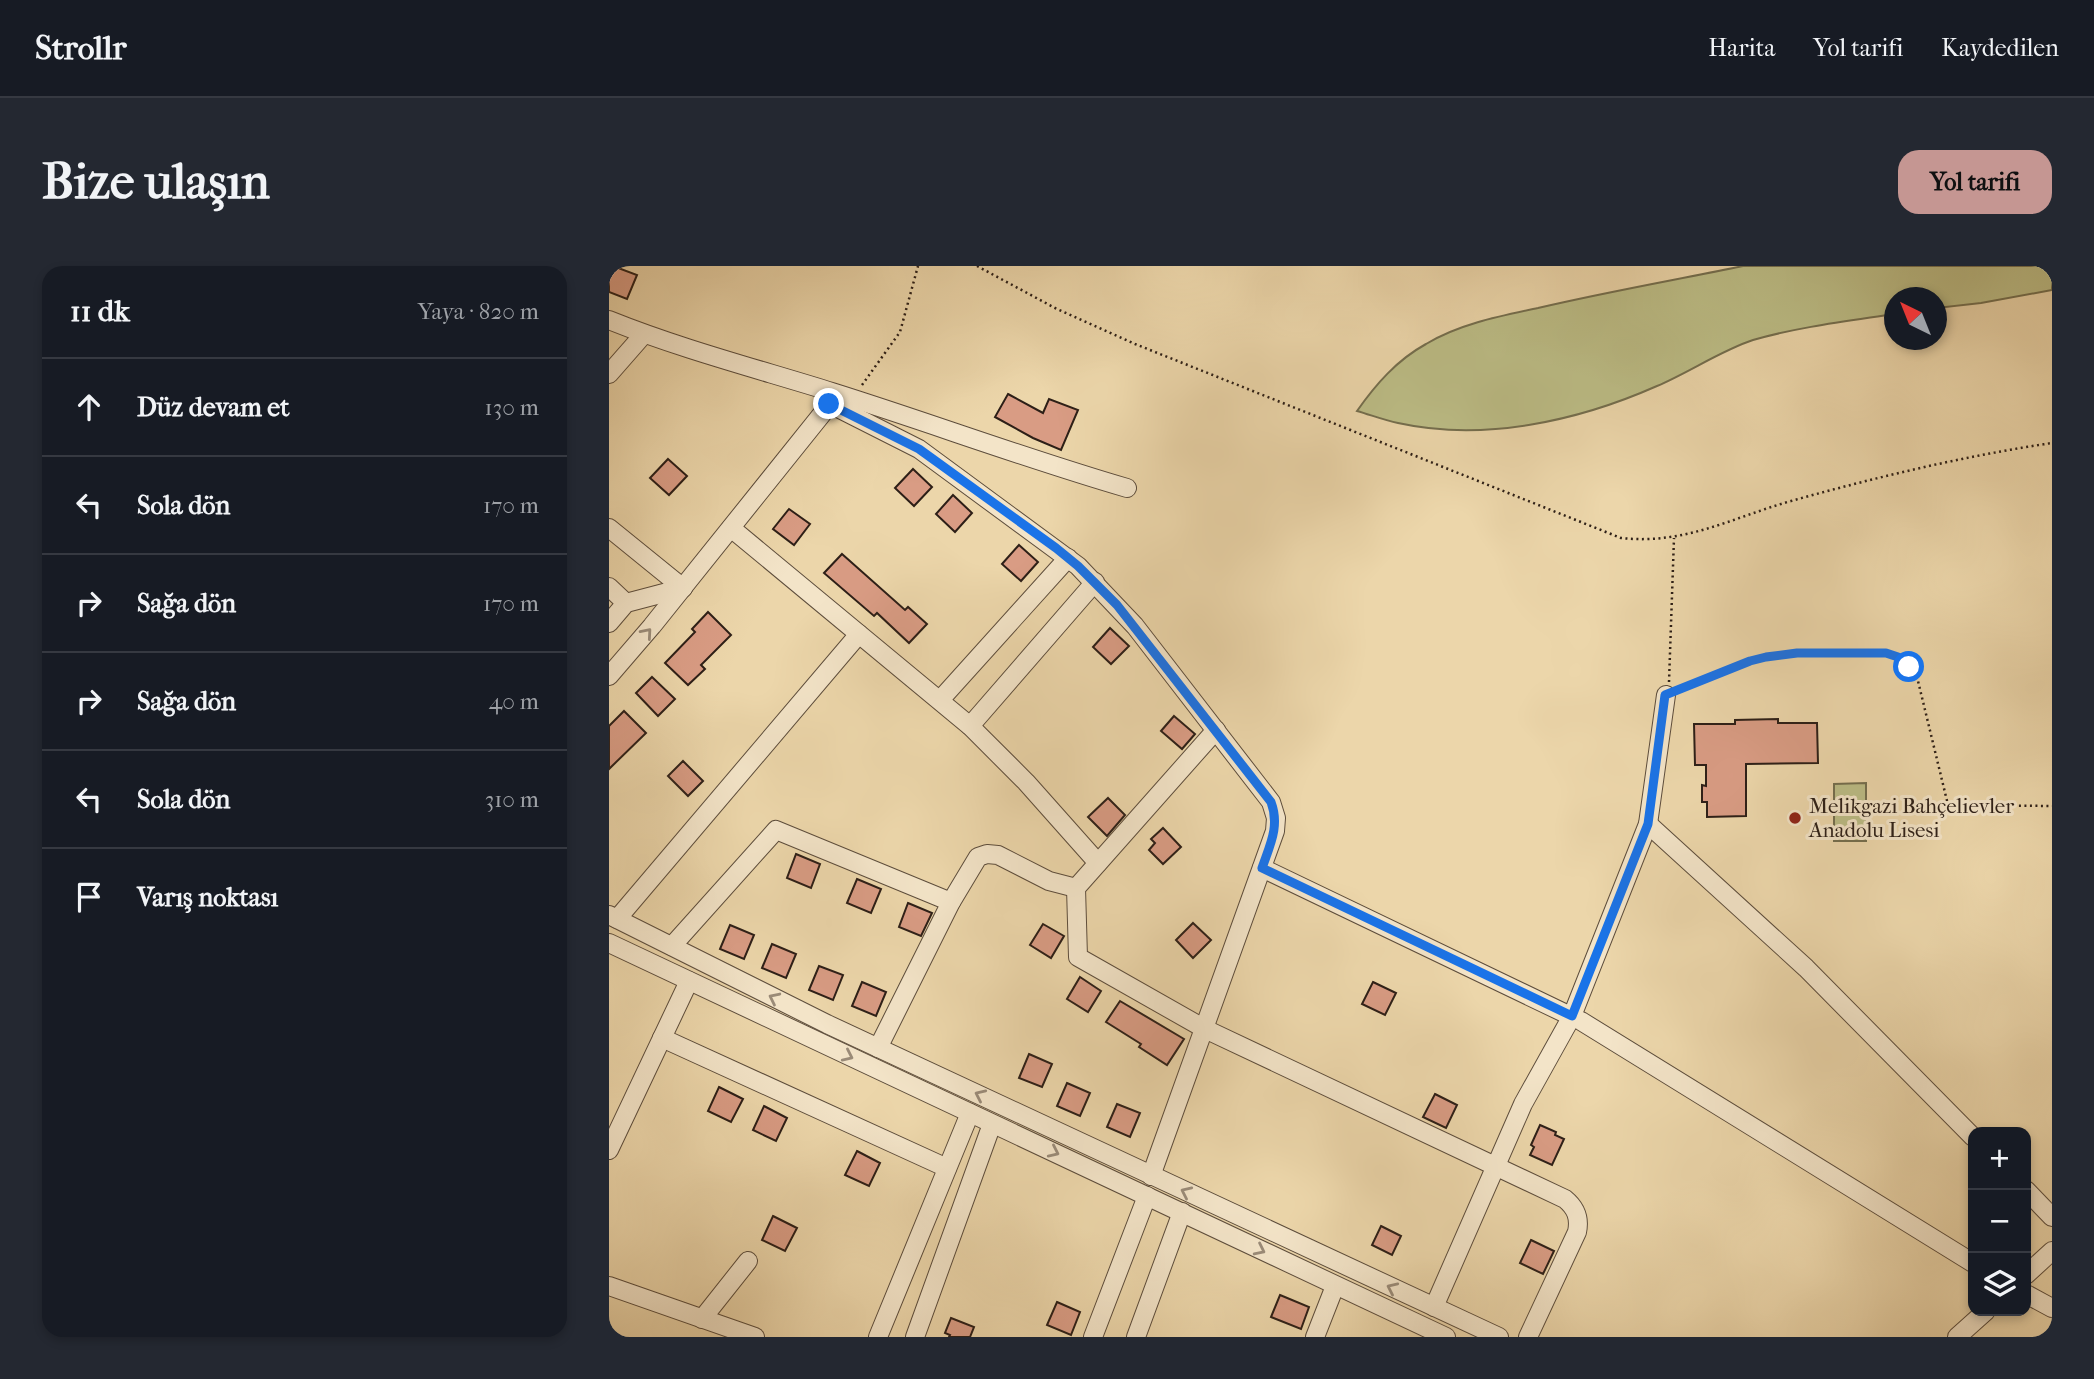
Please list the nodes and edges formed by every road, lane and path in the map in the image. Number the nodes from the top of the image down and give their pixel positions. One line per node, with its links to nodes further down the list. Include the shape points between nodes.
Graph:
1 (919, 266): 6 (path, via 900,332)
2 (977, 266): 11 (path, via 1055,309 1125,340 1621,538)
3 (609, 320): 4 (street)
4 (644, 334): 5 (street); 6 (street)
5 (609, 374)
6 (839, 398): 8 (street); 10 (street); 12 (street, via 919,449)
7 (2052, 443): 11 (path, via 1897,473)
8 (1127, 488)
9 (609, 528): 15 (street)
10 (731, 528): 15 (street); 18 (street)
11 (1674, 538): 24 (path, via 1668,694 1766,657 1886,653 1903,661 1918,681 1948,805)
12 (1067, 558): 13 (street); 21 (street)
13 (1095, 582): 22 (street); 23 (street)
14 (609, 587): 16 (street)
15 (683, 588): 16 (street); 19 (street, one-way to 15)
16 (627, 603): 17 (street)
17 (609, 623)
18 (859, 634): 21 (street); 30 (street)
19 (609, 676)
20 (1665, 695): 25 (street)
21 (940, 700): 22 (street)
22 (970, 726): 26 (street)
23 (1216, 730): 26 (street); 27 (street, via 1274,811 1275,831)
24 (2052, 806)
25 (1648, 824): 34 (street); 40 (street, via 1806,968)
26 (1098, 863): 28 (street)
27 (1262, 868): 34 (street); 35 (street)
28 (1076, 888): 29 (street, via 987,854 975,861); 35 (street, via 1078,957)
29 (951, 902): 32 (street, via 776,830); 37 (street)
30 (613, 917): 32 (street)
31 (609, 943): 33 (street)
32 (672, 946): 37 (street, one-way to 32)
33 (689, 981): 36 (street); 38 (street, one-way to 38)
34 (1572, 1016): 42 (street, via 1523,1104); 50 (street)
35 (1205, 1029): 42 (street); 44 (street)
36 (662, 1038): 41 (street); 43 (street)
37 (878, 1048): 44 (street, one-way to 37)
38 (970, 1113): 39 (street); 43 (street)
39 (992, 1124): 46 (street, one-way to 46); 62 (street)
40 (1968, 1132)
41 (609, 1150)
42 (1496, 1166): 56 (street); 68 (street, via 1565,1199 1578,1216 1577,1233)
43 (947, 1168): 61 (street)
44 (1151, 1176): 56 (street, one-way to 44)
45 (2031, 1195): 48 (street)
46 (1147, 1196): 47 (street); 63 (street)
47 (1182, 1212): 54 (street, one-way to 54); 64 (street)
48 (2052, 1217)
49 (2052, 1251): 52 (street)
50 (1968, 1260)
51 (748, 1261): 59 (street)
52 (2031, 1270)
53 (609, 1286): 59 (street)
54 (1335, 1286): 65 (street); 66 (street)
55 (2031, 1297): 57 (street)
56 (1434, 1307): 67 (street)
57 (2052, 1308)
58 (1980, 1316): 69 (street)
59 (702, 1319): 60 (street)
60 (755, 1337)
61 (878, 1337)
62 (915, 1337)
63 (1093, 1337)
64 (1136, 1337)
65 (1315, 1337)
66 (1446, 1337)
67 (1499, 1337)
68 (1528, 1337)
69 (1957, 1337)

